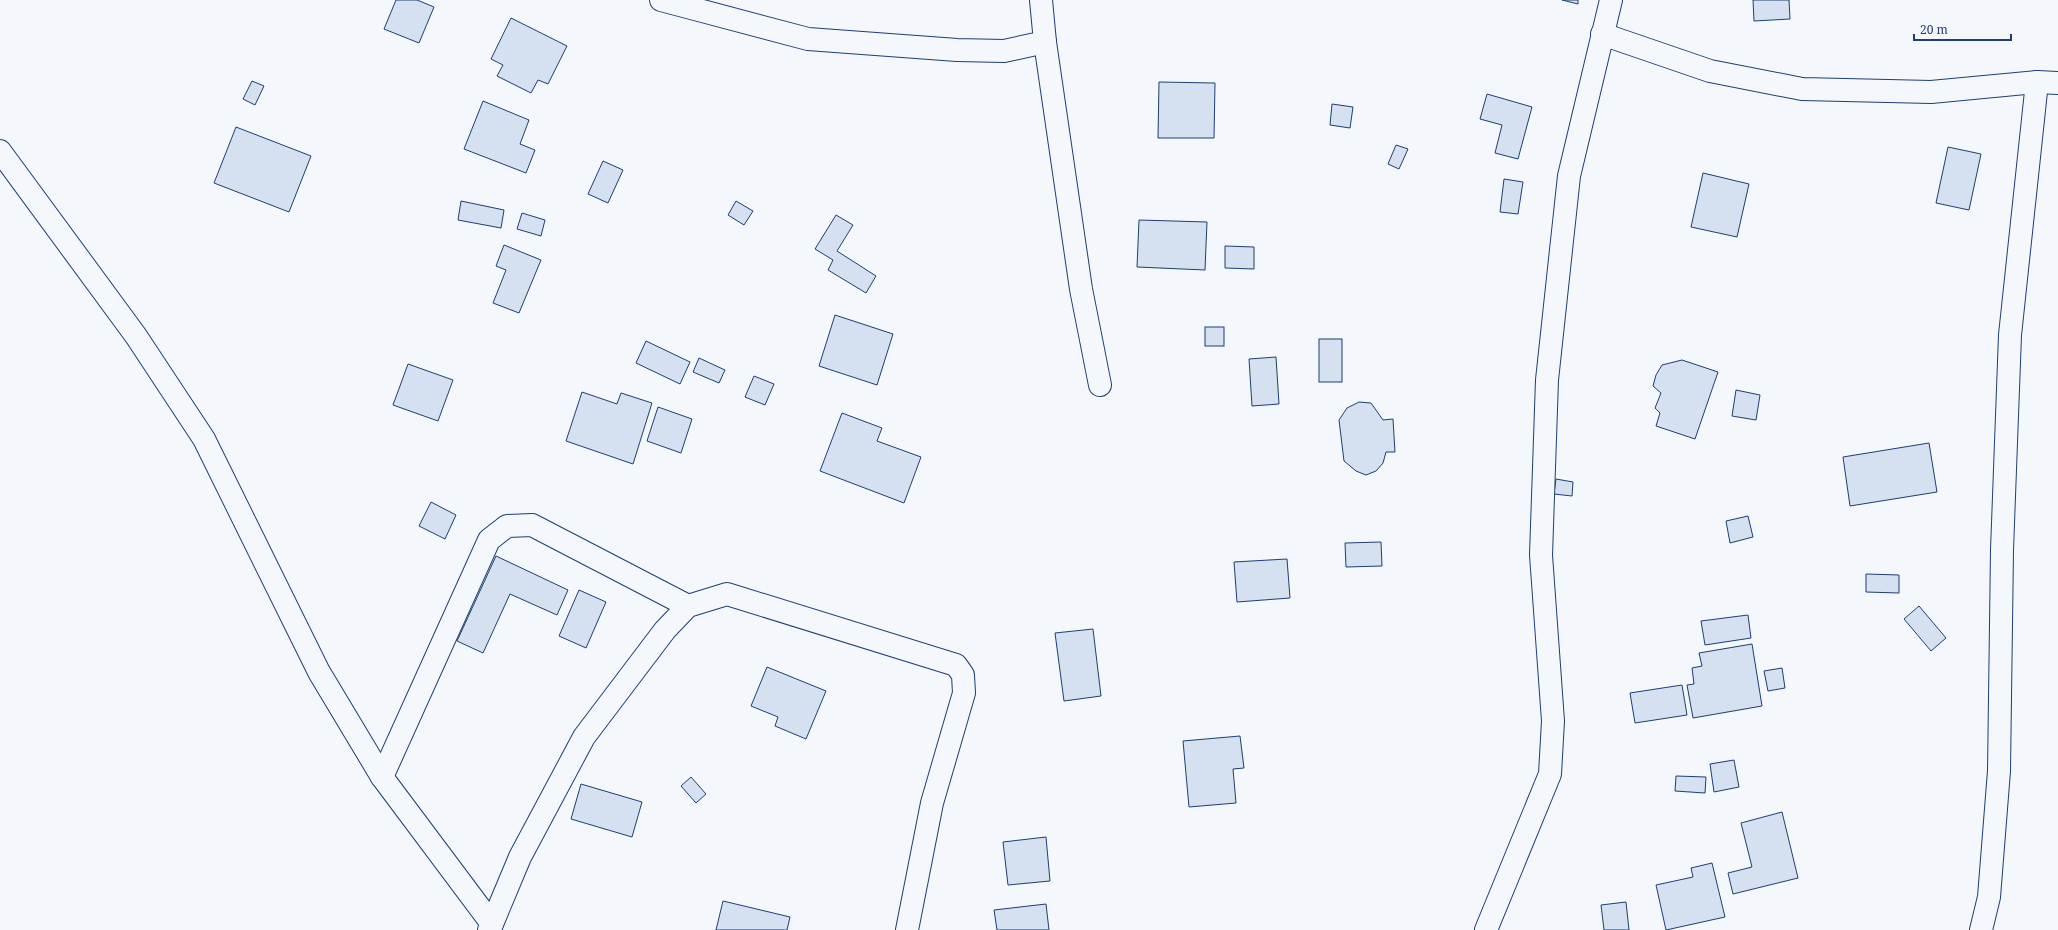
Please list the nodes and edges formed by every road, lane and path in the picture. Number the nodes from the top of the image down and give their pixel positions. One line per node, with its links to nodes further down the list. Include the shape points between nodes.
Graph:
1 (661, 0): 5 (street, via 808,39 1004,51)
2 (1041, 0): 5 (street)
3 (1611, 0): 4 (street)
4 (1602, 34): 6 (street, via 1710,71 1802,88 1931,92); 13 (street, via 1570,176 1547,380 1541,555 1553,721 1550,774)
5 (1045, 42): 8 (street, via 1081,289)
6 (2047, 82): 14 (street, via 2010,335 2002,550 1999,771 1989,897)
7 (0, 151): 10 (street, via 136,336 204,439 319,672)
8 (1100, 386)
9 (688, 606): 10 (street, via 532,525 507,526 489,540); 11 (street, via 665,630 584,737 520,858); 12 (street, via 727,594 956,665 963,675 964,693 932,803)
10 (382, 777): 11 (street)
11 (491, 927)
12 (907, 930)
13 (1486, 930)
14 (1981, 930)

